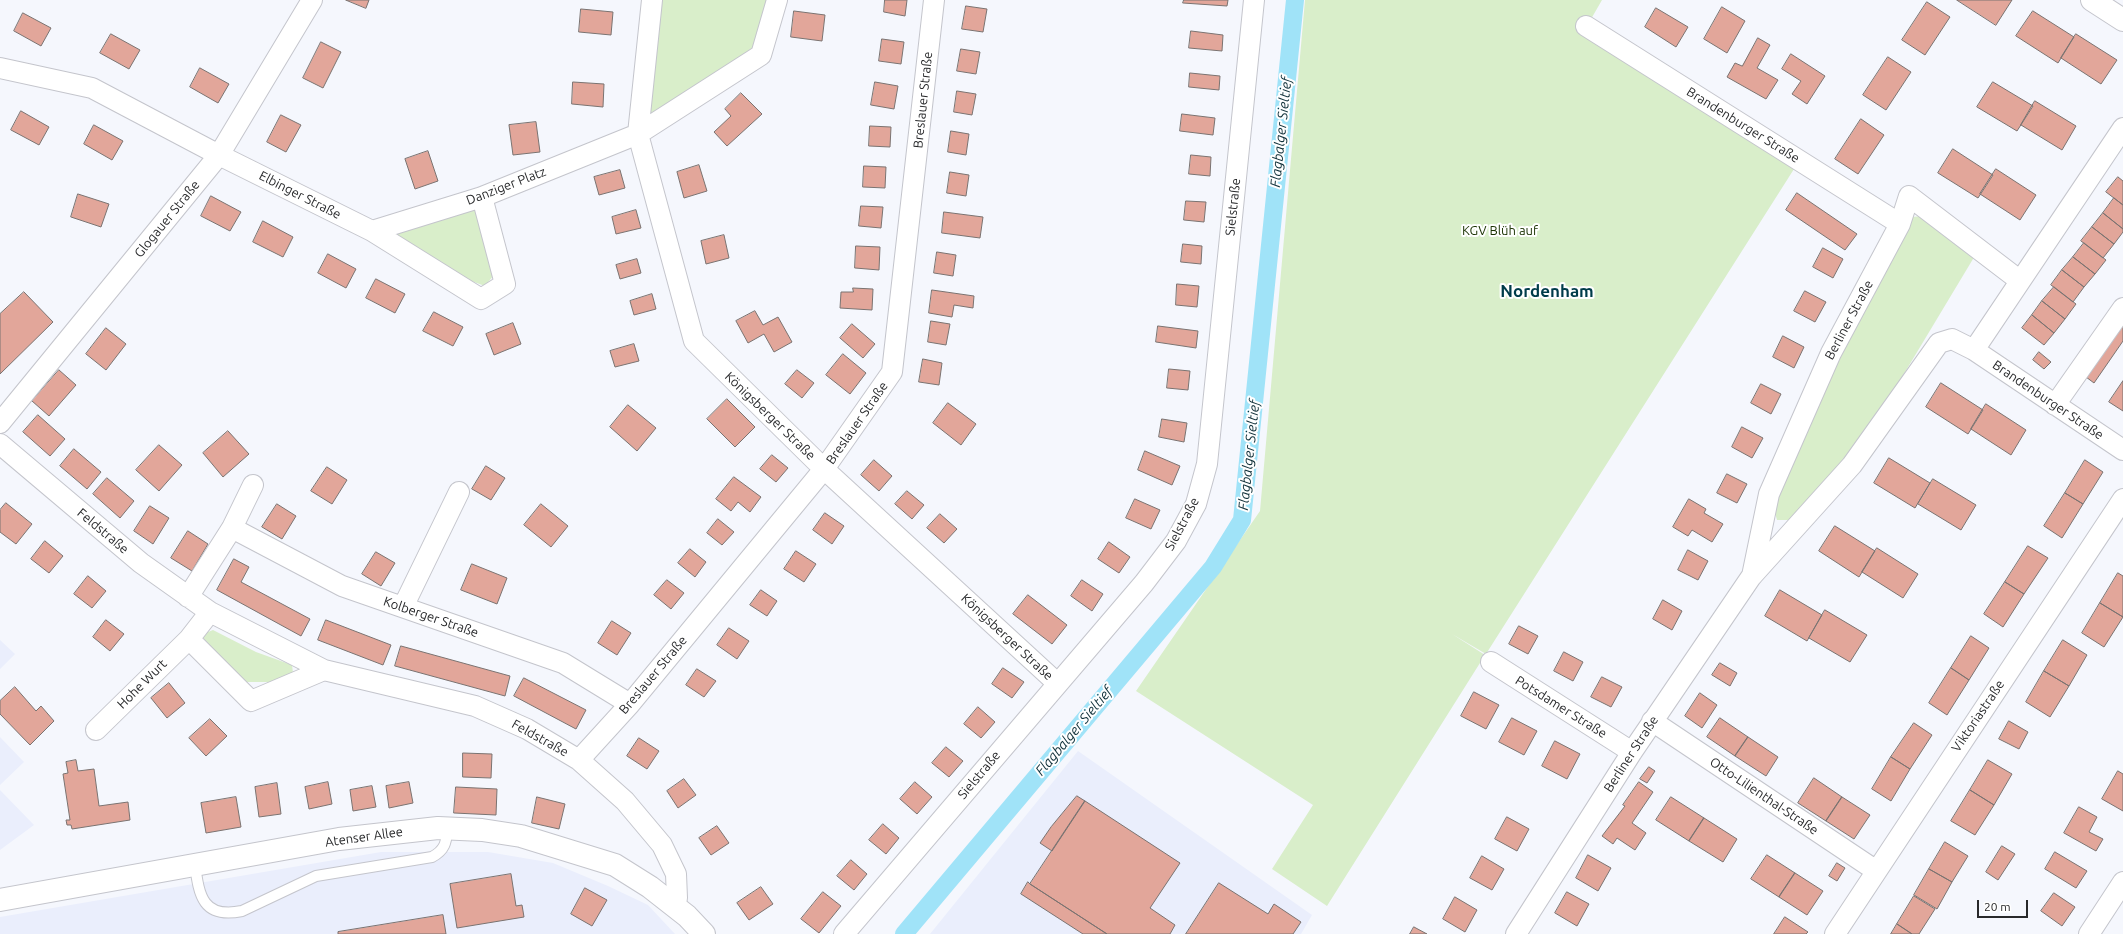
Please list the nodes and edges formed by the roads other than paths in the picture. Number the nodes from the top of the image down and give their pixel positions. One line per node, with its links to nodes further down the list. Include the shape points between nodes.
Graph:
1 (312, 0): 12 (street, Glogauer Straße)
2 (652, 0): 11 (street)
3 (777, 0): 11 (street, Danziger Platz, via 762,55)
4 (934, 0): 23 (street, Breslauer Straße, via 892,372)
5 (1254, 0): 35 (street, Sielstraße, via 1207,464 1196,504 1176,541 1144,583)
6 (2092, 0): 7 (street)
7 (2123, 20)
8 (1586, 26): 14 (street, Brandenburger Straße)
9 (0, 68): 12 (street, Elbinger Straße, via 92,88)
10 (2123, 128): 16 (street)
11 (638, 134): 13 (street, Danziger Platz); 23 (street, Königsberger Straße, via 694,341)
12 (219, 155): 15 (street, Elbinger Straße); 20 (street, Glogauer Straße)
13 (482, 197): 15 (street, Danziger Platz); 15 (street, Elbinger Straße, via 505,284 481,299)
14 (1900, 224): 16 (street, Berliner Straße, via 1909,196); 28 (street, Berliner Straße, via 1831,353 1769,494)
15 (372, 231)
16 (2019, 280): 18 (street)
17 (2123, 308): 19 (street)
18 (1974, 350): 19 (street, Brandenburger Straße); 28 (street, Berliner Straße, via 1952,339 1939,343 1852,465)
19 (2055, 405): 22 (street, Brandenburger Straße)
20 (0, 424)
21 (0, 444): 29 (street, Feldstraße, via 141,563)
22 (2123, 450)
23 (824, 469): 35 (street, Königsberger Straße); 36 (street, Breslauer Straße)
24 (253, 485): 27 (street)
25 (458, 492): 30 (street)
26 (2123, 499): 43 (street, Viktoriastraße)
27 (232, 528): 29 (street); 30 (street, Kolberger Straße, via 342,586)
28 (1751, 577): 37 (street, Berliner Straße)
29 (188, 597): 31 (street, Feldstraße)
30 (403, 607): 36 (street, Kolberger Straße, via 563,663)
31 (210, 612): 32 (street); 34 (street, Feldstraße)
32 (189, 639): 34 (street, via 251,701); 38 (street, Hohe Wurt)
33 (1491, 662): 39 (street, Potsdamer Straße)
34 (324, 670): 40 (street, Feldstraße, via 475,706 527,729)
35 (1058, 683): 48 (street, Sielstraße)
36 (630, 704): 40 (street, Breslauer Straße)
37 (1652, 721): 39 (street, Berliner Straße); 43 (street, Otto-Lilienthal-Straße)
38 (96, 730)
39 (1632, 752): 49 (street, Berliner Straße)
40 (579, 760): 46 (street, Feldstraße, via 625,801 662,845 676,874 677,898)
41 (448, 828): 42 (street, Atenser Allee, via 346,838); 42 (lane, via 445,847 432,857 316,876 233,913 209,908 202,901 198,891); 46 (street, Atenser Allee, via 521,836 615,865 650,886)
42 (195, 864): 45 (street, Atenser Allee)
43 (1875, 870): 50 (street, Viktoriastraße)
44 (2123, 882): 51 (street)
45 (0, 900)
46 (673, 905): 47 (street, Atenser Allee)
47 (704, 934)
48 (844, 934)
49 (1516, 934)
50 (1835, 934)
51 (2089, 934)

